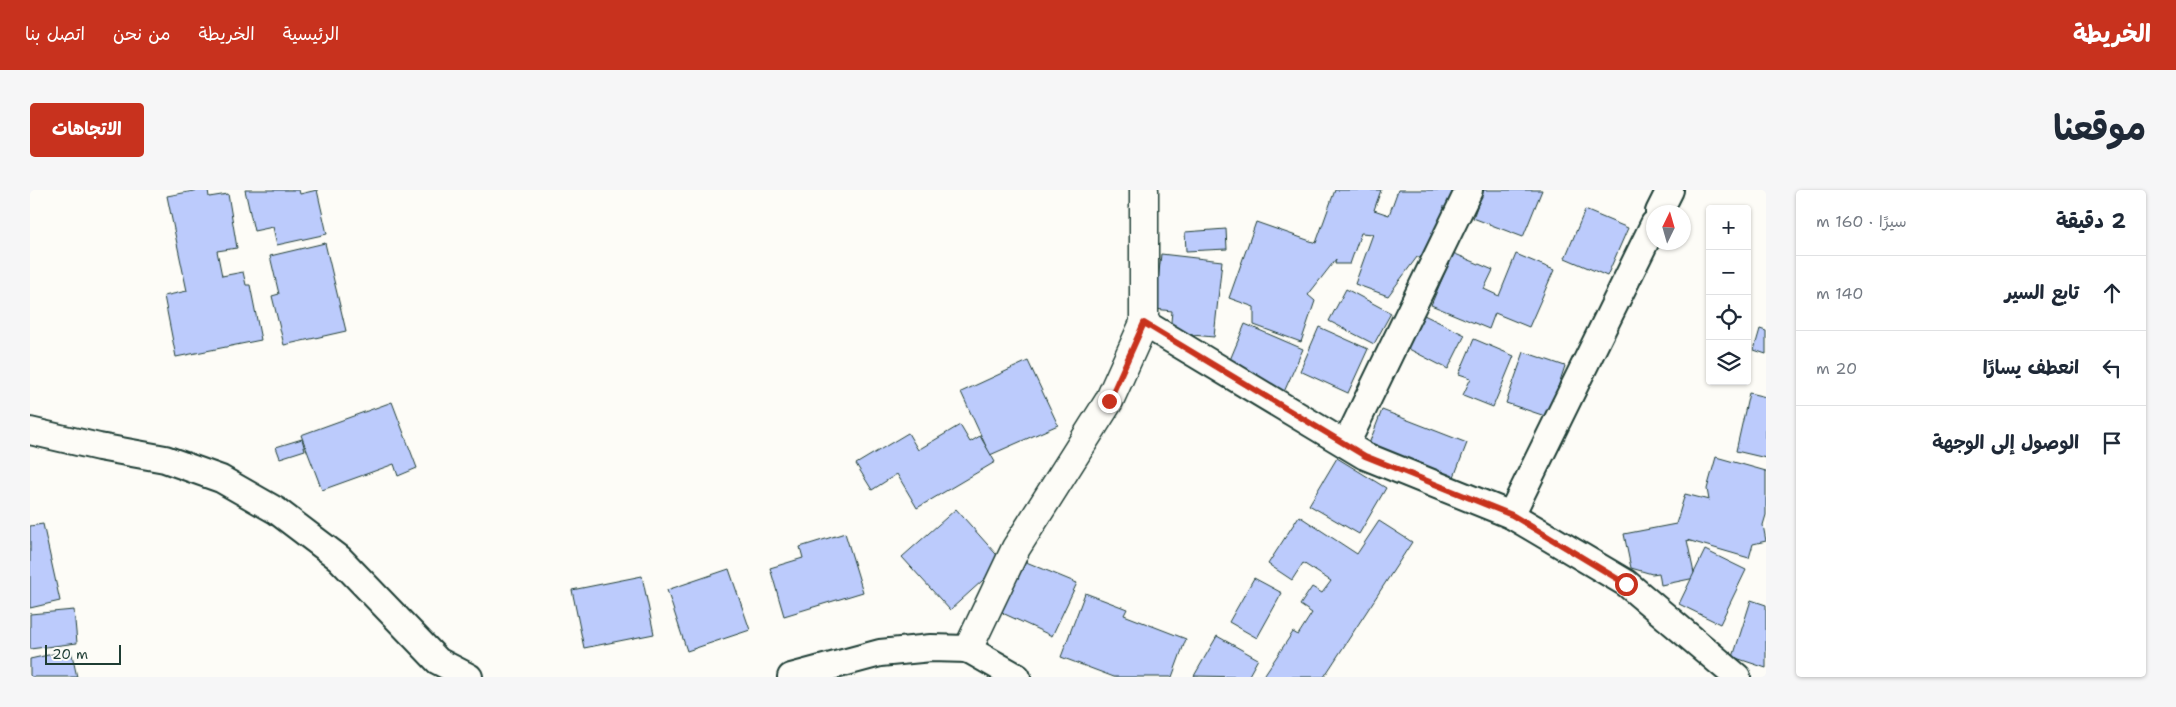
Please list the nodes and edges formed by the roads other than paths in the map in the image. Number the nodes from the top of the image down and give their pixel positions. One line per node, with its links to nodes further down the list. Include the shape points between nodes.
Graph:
1 (1144, 190): 6 (street)
2 (1469, 190): 8 (street)
3 (1670, 190): 4 (street)
4 (1662, 205)
5 (1646, 240): 9 (street)
6 (1144, 323): 8 (street); 10 (street, via 1109,401 1016,548)
7 (30, 431): 11 (street, via 165,459 222,479 277,511 339,558)
8 (1346, 444): 9 (street, via 1365,456)
9 (1512, 515): 15 (street, via 1626,584)
10 (968, 649): 13 (street, via 931,648 880,653); 14 (street)
11 (439, 669): 12 (street)
12 (470, 677)
13 (791, 677)
14 (1017, 677)
15 (1737, 677)

